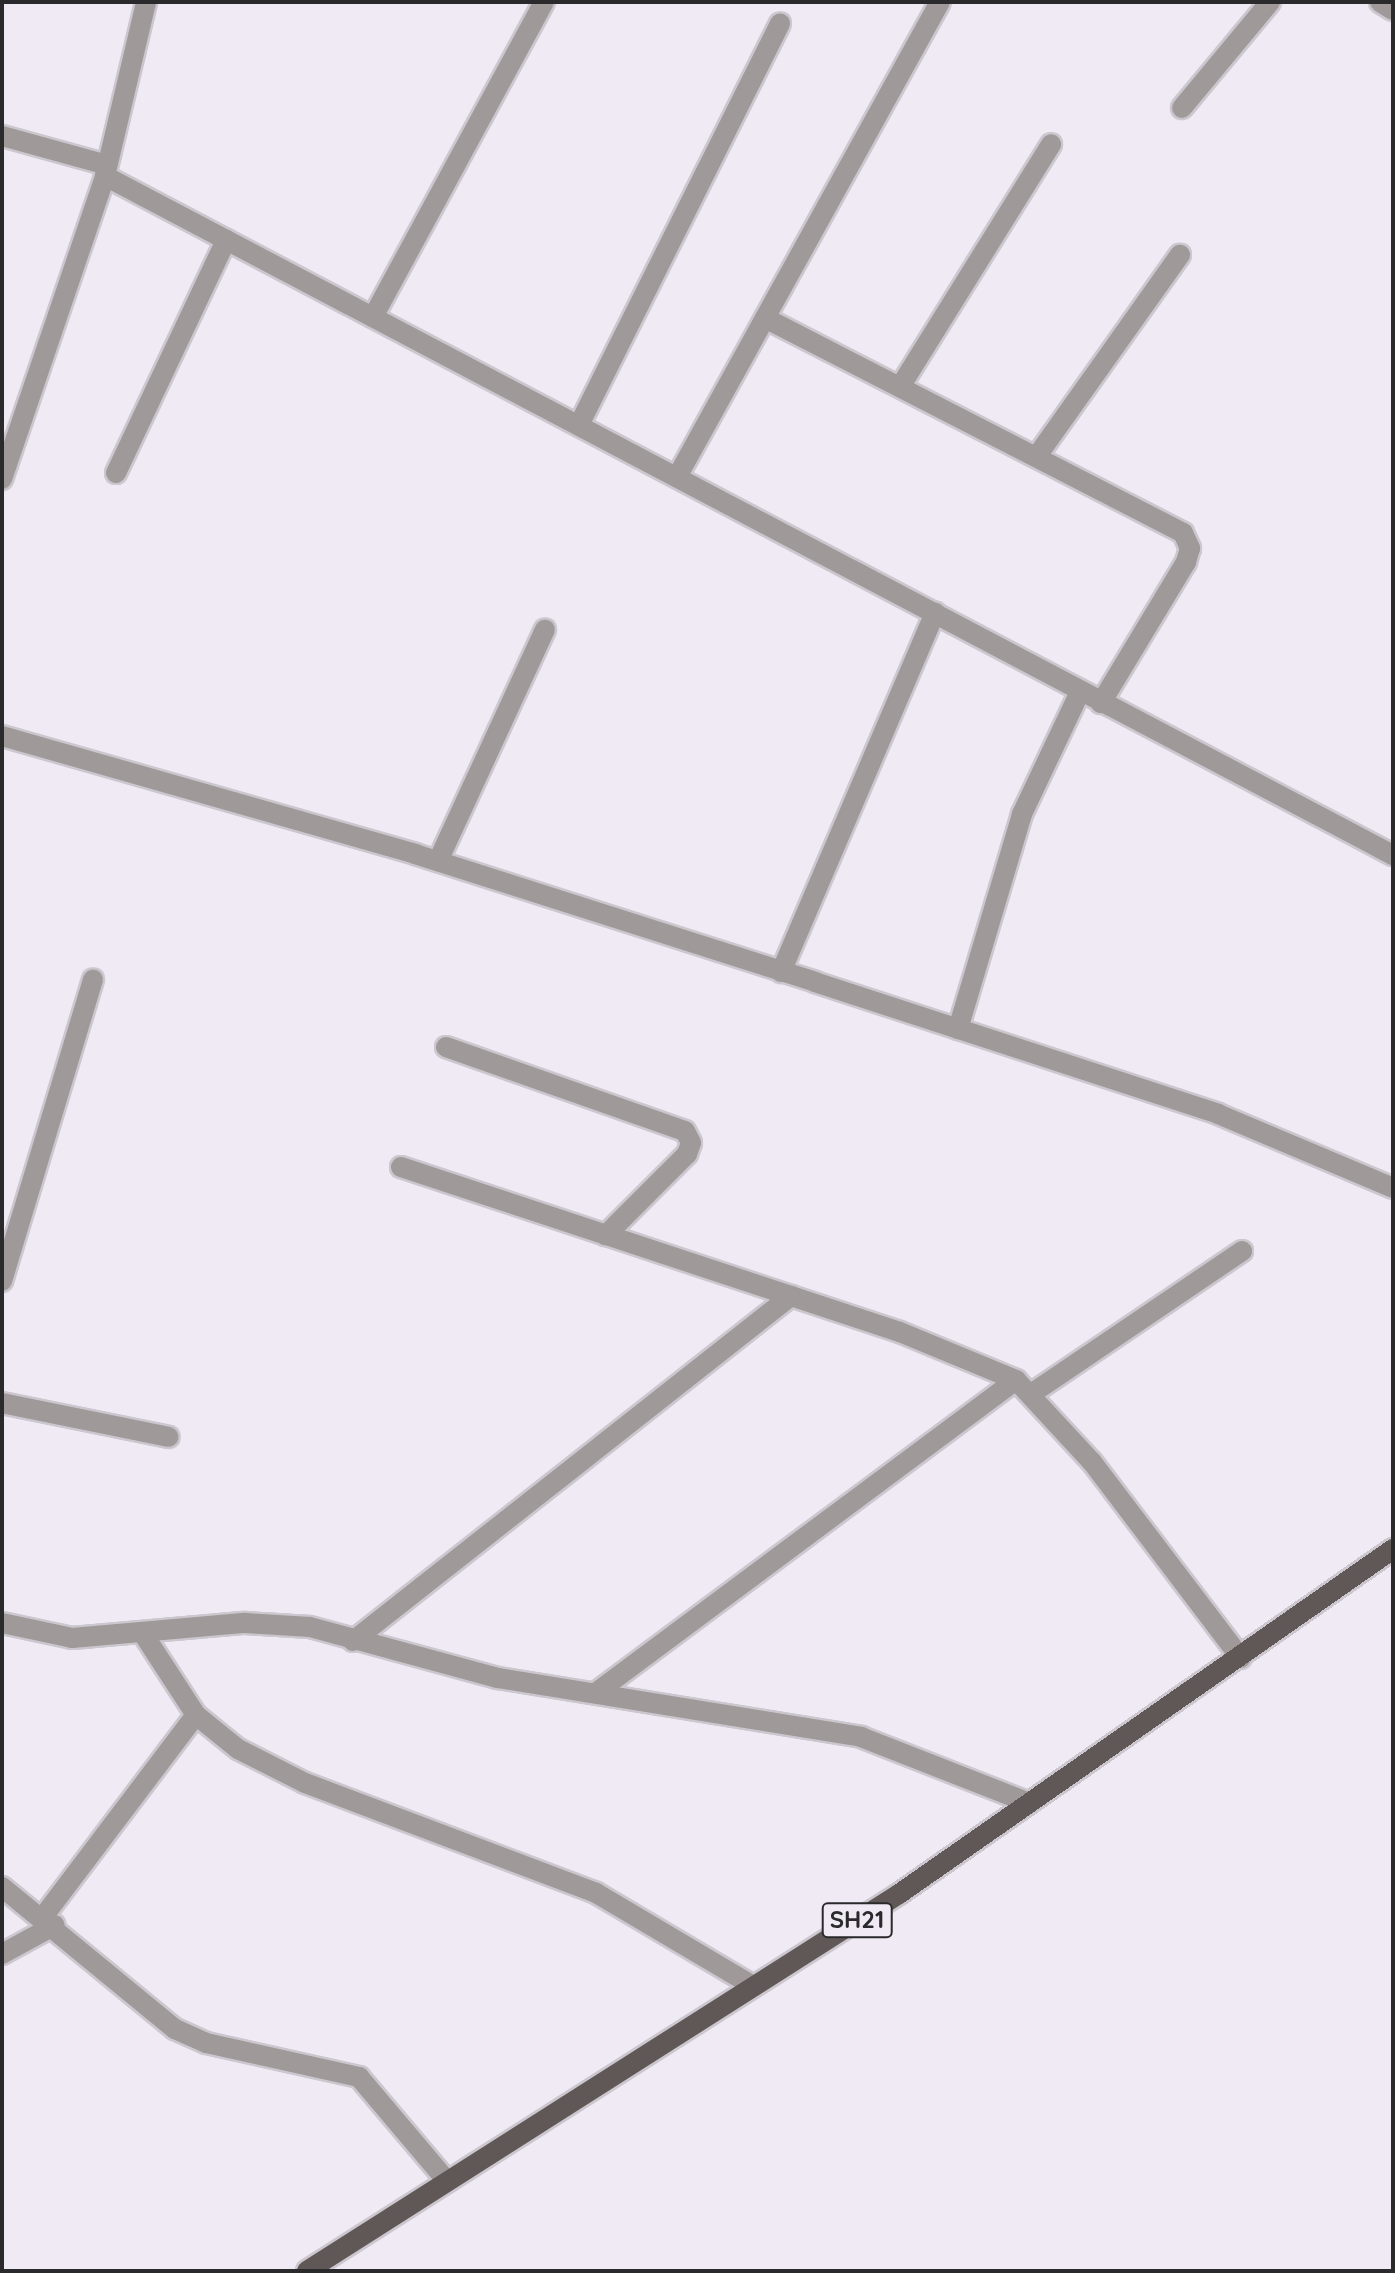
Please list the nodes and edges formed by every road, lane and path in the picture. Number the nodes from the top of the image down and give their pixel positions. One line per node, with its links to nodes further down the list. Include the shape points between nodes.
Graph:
1 (146, 2): 11 (street)
2 (544, 2): 14 (street)
3 (940, 2): 15 (street)
4 (1270, 2): 8 (street)
5 (1380, 2): 6 (street)
6 (1393, 10)
7 (780, 23): 17 (street)
8 (1182, 108)
9 (2, 136): 11 (street)
10 (1051, 144): 16 (street)
11 (106, 170): 12 (street); 21 (street)
12 (226, 240): 14 (street); 19 (street)
13 (1180, 255): 18 (street)
14 (373, 317): 17 (street)
15 (765, 318): 16 (street); 20 (street)
16 (900, 387): 18 (street)
17 (579, 425): 20 (street)
18 (1037, 456): 25 (street, via 1176,526 1189,540 1186,562)
19 (116, 473)
20 (677, 477): 22 (street)
21 (2, 479)
22 (935, 613): 24 (street); 29 (street)
23 (545, 629): 28 (street)
24 (1080, 692): 25 (street); 31 (street, via 1022,814)
25 (1101, 703): 27 (street)
26 (2, 736): 28 (street)
27 (1393, 855)
28 (438, 861): 29 (street)
29 (781, 972): 31 (street)
30 (93, 979): 37 (street)
31 (958, 1029): 34 (street, via 1218,1114)
32 (446, 1047): 35 (street, via 685,1131 691,1139 687,1154)
33 (401, 1167): 35 (street)
34 (1393, 1188)
35 (606, 1235): 38 (street)
36 (1242, 1251): 39 (street)
37 (2, 1281)
38 (791, 1296): 39 (street); 45 (street)
39 (1024, 1387): 46 (street, via 1092,1462); 47 (street)
40 (2, 1403): 41 (street)
41 (169, 1437)
42 (1393, 1549): 46 (main road, SH21)
43 (2, 1623): 44 (street, via 72,1638)
44 (144, 1635): 45 (street, via 279,1623); 48 (street)
45 (353, 1641): 47 (street, via 453,1669)
46 (1241, 1658): 49 (main road, SH21)
47 (597, 1692): 49 (street, via 861,1737)
48 (196, 1715): 51 (street); 53 (street, via 238,1749 305,1783 596,1893)
49 (1029, 1803): 53 (main road, SH21)
50 (2, 1887): 51 (street)
51 (49, 1921): 52 (street); 54 (street, via 175,2029 206,2043 359,2077 388,2104)
52 (2, 1954)
53 (753, 1986): 54 (main road, SH21)
54 (447, 2181): 55 (main road, SH21)
55 (307, 2271)

